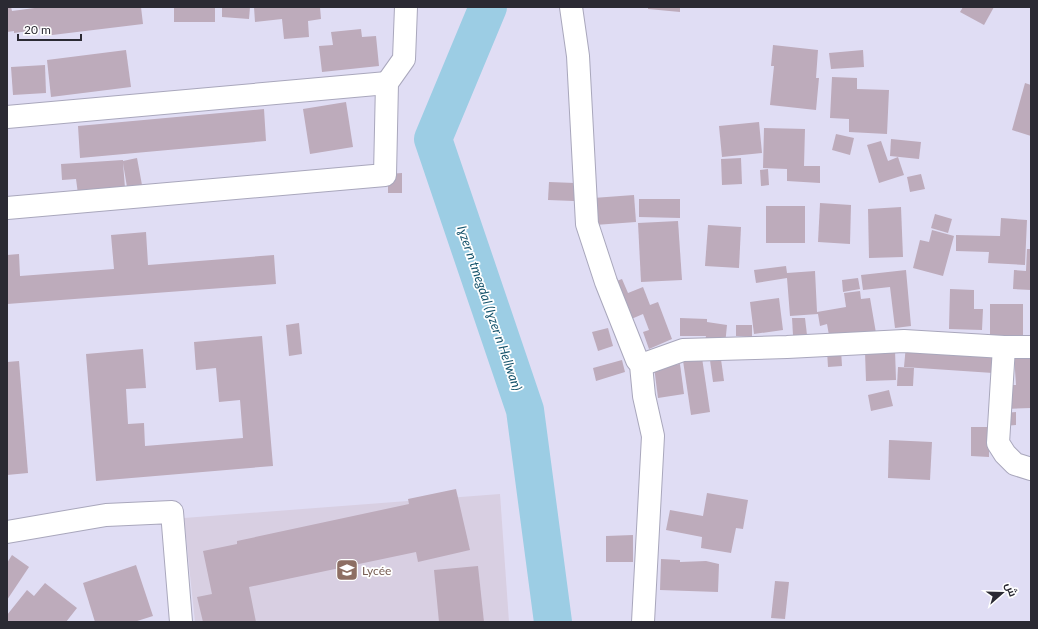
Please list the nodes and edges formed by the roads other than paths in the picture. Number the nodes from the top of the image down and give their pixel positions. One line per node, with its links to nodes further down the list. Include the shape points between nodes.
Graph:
1 (406, 7): 3 (street, via 404,59)
2 (571, 7): 8 (street, via 578,56 587,224 606,282)
3 (387, 83): 4 (street); 5 (street, via 386,175)
4 (7, 116)
5 (7, 208)
6 (1004, 347): 7 (street); 8 (street, via 904,341 683,350); 9 (street, via 998,443 1015,464)
7 (1031, 347)
8 (641, 365): 12 (street, via 644,396 653,436)
9 (1031, 469)
10 (7, 532): 11 (street, via 106,515 172,512)
11 (181, 622)
12 (643, 622)

